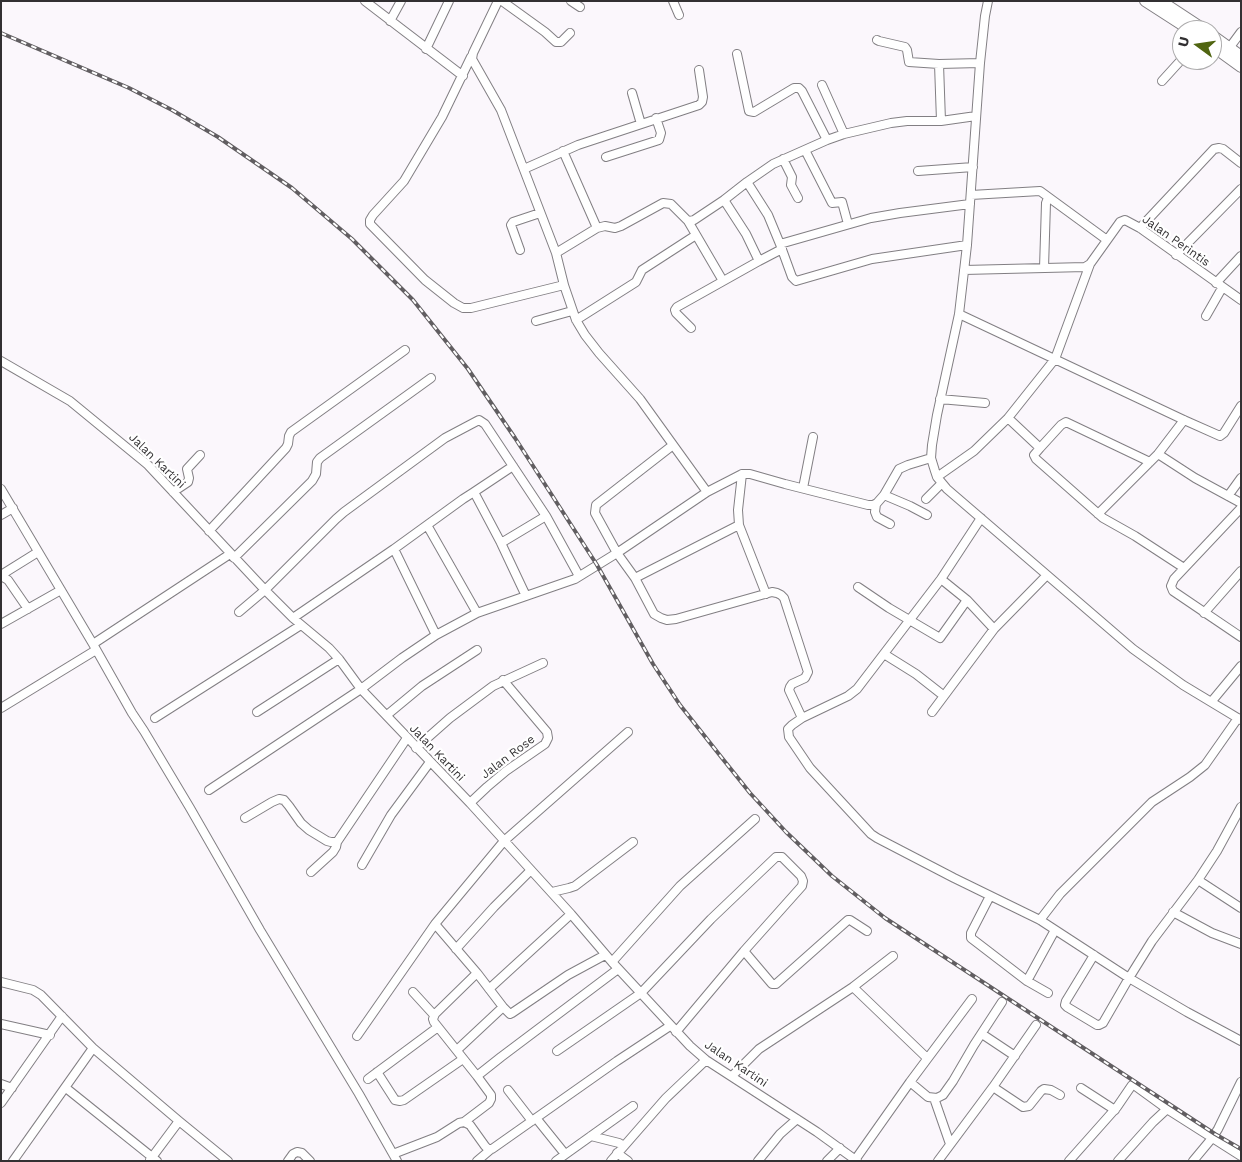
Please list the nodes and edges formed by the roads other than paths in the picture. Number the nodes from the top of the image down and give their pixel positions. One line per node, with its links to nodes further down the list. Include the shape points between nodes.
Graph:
1 (366, 1): 15 (street)
2 (401, 1): 15 (street)
3 (449, 1): 20 (street)
4 (498, 1): 25 (street)
5 (502, 1): 17 (street, via 556,42 561,42)
6 (571, 1): 11 (street)
7 (673, 1): 12 (street)
8 (988, 1): 26 (street)
9 (1145, 1): 13 (main road)
10 (1161, 1): 14 (main road)
11 (580, 8)
12 (679, 15)
13 (1174, 20)
14 (1189, 20)
15 (390, 21): 20 (street)
16 (1241, 32): 22 (street)
17 (570, 33)
18 (877, 40): 27 (street, via 905,48 909,62)
19 (1222, 46): 22 (main road)
20 (426, 49): 31 (street)
21 (1222, 49): 22 (main road)
22 (1227, 51): 24 (main road); 28 (main road)
23 (736, 54): 40 (street, via 749,111 754,112 798,88)
24 (1241, 56)
25 (472, 57): 31 (street); 47 (street, via 501,110)
26 (980, 63): 27 (street); 35 (street)
27 (939, 64): 37 (street)
28 (1241, 67)
29 (699, 70): 36 (street, via 703,97 700,104)
30 (1172, 70): 32 (street)
31 (463, 76): 75 (street, via 404,181 373,215 370,224 420,276 463,308)
32 (1162, 81)
33 (822, 85): 39 (street)
34 (632, 94): 38 (street)
35 (976, 116): 37 (street); 46 (street)
36 (656, 118): 38 (street); 43 (street, via 661,133 659,140)
37 (941, 120): 39 (street, via 891,123)
38 (641, 124): 42 (street)
39 (844, 134): 40 (street)
40 (827, 140): 41 (street)
41 (805, 150): 44 (street); 58 (street, via 832,203 842,202)
42 (563, 151): 47 (street); 59 (street)
43 (606, 157)
44 (783, 159): 49 (street); 52 (street)
45 (1241, 162): 60 (street, via 1223,149 1212,150)
46 (973, 167): 48 (street); 51 (street)
47 (524, 169): 56 (street)
48 (918, 171)
49 (747, 182): 54 (street); 64 (street, via 768,215)
50 (1241, 189): 67 (street)
51 (971, 195): 53 (street, via 1038,191); 55 (street)
52 (798, 198)
53 (1048, 198): 62 (street); 71 (street)
54 (724, 200): 57 (street); 69 (street)
55 (970, 204): 58 (street, via 886,215); 63 (street)
56 (540, 213): 65 (street, via 510,225); 66 (street)
57 (688, 221): 59 (street, via 674,206 666,203 622,226); 61 (street)
58 (848, 224): 64 (street)
59 (597, 228): 66 (street)
60 (1140, 228): 62 (street, Jalan Perintis, via 1122,221); 67 (street, Jalan Perintis)
61 (696, 235): 73 (street); 80 (street, via 642,270 636,282)
62 (1107, 240): 70 (street, Jalan Perintis)
63 (967, 245): 64 (street, via 872,258 800,281 792,278); 72 (street)
64 (781, 247): 69 (street)
65 (520, 250)
66 (556, 253): 75 (street)
67 (1176, 255): 74 (street, Jalan Perintis)
68 (1241, 256): 74 (street)
69 (759, 261): 73 (street)
70 (1090, 264): 71 (street); 84 (street, Jalan Perintis)
71 (1044, 268): 72 (street)
72 (964, 270): 78 (street)
73 (723, 281): 82 (street, via 676,308 676,313)
74 (1219, 285): 76 (street, Jalan Perintis); 79 (street)
75 (564, 286): 77 (street)
76 (1241, 300)
77 (572, 311): 80 (street); 81 (street)
78 (959, 314): 84 (street); 87 (street)
79 (1206, 316)
80 (576, 320): 93 (street)
81 (536, 321)
82 (691, 328)
83 (405, 350): 123 (street, via 291,432 286,448)
84 (1055, 359): 90 (street, Jalan Perintis); 91 (street)
85 (1, 361): 105 (street, Jalan Kartini, via 76,405 143,461)
86 (431, 378): 128 (street, via 320,458 312,481)
87 (940, 399): 88 (street); 97 (street)
88 (985, 403)
89 (1241, 406): 91 (street, via 1220,436)
90 (1008, 418): 94 (street); 102 (street, Jalan Perintis)
91 (1184, 420): 95 (street)
92 (813, 437): 103 (street)
93 (673, 445): 107 (street); 127 (street, via 596,505 595,513)
94 (1040, 448): 98 (street, via 1062,423 1068,422); 115 (street, via 1034,454 1036,459)
95 (1158, 454): 98 (street); 109 (street)
96 (200, 455): 105 (street, via 187,469 188,482)
97 (931, 458): 102 (street); 108 (street, via 899,469)
98 (1150, 462): 115 (street)
99 (513, 466): 106 (street); 118 (street); 138 (street, via 485,424 477,420 445,438 344,512)
100 (742, 474): 103 (street); 107 (street); 122 (street)
101 (1241, 478): 109 (street)
102 (940, 480): 110 (street, Jalan Perintis); 119 (street)
103 (803, 488): 112 (street, via 868,505)
104 (1, 489): 113 (street)
105 (173, 492): 123 (street, Jalan Kartini)
106 (474, 492): 121 (street); 124 (street)
107 (706, 492): 127 (street)
108 (884, 495): 112 (street); 117 (street)
109 (1228, 496): 111 (street)
110 (926, 499)
111 (1241, 503)
112 (876, 504): 120 (street, via 877,517)
113 (13, 508): 116 (street); 126 (street)
114 (1241, 508): 129 (street)
115 (1098, 514): 129 (street)
116 (1, 515)
117 (927, 515)
118 (546, 516): 124 (street); 133 (street)
119 (982, 518): 132 (street); 135 (street)
120 (890, 524)
121 (427, 525): 125 (street); 144 (street)
122 (739, 525): 134 (street); 139 (street)
123 (209, 532): 128 (street, Jalan Kartini)
124 (501, 543): 140 (street)
125 (394, 549): 146 (street); 151 (street)
126 (38, 552): 131 (street); 137 (street)
127 (617, 552): 133 (street); 134 (street)
128 (232, 556): 138 (street, Jalan Kartini); 153 (street)
129 (1184, 568): 145 (street, via 1172,581 1171,588)
130 (1241, 571): 145 (street)
131 (1, 575): 142 (street)
132 (1047, 575): 150 (street); 162 (street, via 1133,649 1183,685)
133 (579, 576): 140 (street)
134 (635, 578): 139 (street, via 654,614 667,620)
135 (941, 579): 141 (street); 147 (street)
136 (858, 587): 147 (street)
137 (61, 590): 142 (street); 153 (street)
138 (265, 590): 143 (street); 146 (street, Jalan Kartini)
139 (766, 594): 168 (street, via 775,592 784,598 808,672 789,690)
140 (526, 596): 144 (street)
141 (967, 600): 147 (street, via 940,638); 150 (street)
142 (28, 609): 148 (street)
143 (239, 612)
144 (477, 613): 151 (street)
145 (1204, 613): 152 (street)
146 (293, 618): 149 (street, Jalan Kartini)
147 (909, 620): 155 (street)
148 (1, 624)
149 (301, 625): 156 (street, Jalan Kartini); 167 (street)
150 (994, 629): 161 (street)
151 (436, 635): 160 (street)
152 (1241, 637)
153 (95, 647): 163 (street); 263 (street)
154 (477, 650): 166 (street, via 422,686)
155 (884, 654): 161 (street); 168 (street, via 853,692)
156 (340, 659): 160 (street, Jalan Kartini); 164 (street)
157 (543, 663): 159 (street)
158 (1241, 666): 162 (street)
159 (504, 680): 172 (street, via 457,713); 175 (street, Jalan Rose, via 547,732 548,738 545,744 506,771)
160 (361, 689): 166 (street, Jalan Kartini); 174 (street)
161 (944, 696): 165 (street)
162 (1212, 701): 169 (street)
163 (1, 708)
164 (257, 712)
165 (932, 712)
166 (387, 715): 171 (street, Jalan Kartini)
167 (155, 718)
168 (802, 718): 187 (street, via 790,727 789,738 810,768 871,834)
169 (1240, 719): 191 (street, via 1205,765 1152,802 1060,894)
170 (628, 732): 179 (street)
171 (407, 738): 172 (street, Jalan Kartini); 180 (street)
172 (416, 748): 173 (street, Jalan Kartini)
173 (430, 762): 175 (street, Jalan Kartini); 182 (street, via 391,815)
174 (209, 790)
175 (470, 804): 179 (street, Jalan Kartini)
176 (1241, 807): 185 (street)
177 (246, 818): 180 (street, via 272,802 284,800 301,824 327,841)
178 (755, 819): 201 (street, via 680,886)
179 (504, 840): 183 (street, Jalan Kartini); 192 (street)
180 (336, 842): 184 (street, via 334,852)
181 (633, 842): 186 (street, via 575,886)
182 (362, 865)
183 (531, 870): 186 (street, Jalan Kartini); 196 (street)
184 (311, 872)
185 (1198, 880): 188 (street); 189 (street)
186 (552, 892): 190 (street, Jalan Kartini)
187 (990, 896): 191 (street); 205 (street, via 971,938)
188 (1240, 908)
189 (1173, 912): 195 (street); 204 (street)
190 (571, 914): 198 (street, Jalan Kartini); 208 (street)
191 (1040, 920): 193 (street)
192 (434, 924): 196 (street); 223 (street)
193 (1055, 930): 199 (street); 205 (street)
194 (867, 931): 197 (street, via 848,920 776,984 772,984)
195 (1241, 944)
196 (456, 949): 203 (street)
197 (744, 951): 210 (street, via 802,886 801,876 780,856 711,919); 220 (street)
198 (605, 954): 201 (street, Jalan Kartini); 214 (street, via 512,1013)
199 (1094, 955): 204 (street); 204 (street, via 1066,1001 1067,1008 1101,1025)
200 (893, 956): 207 (street)
201 (612, 962): 202 (street, Jalan Kartini)
202 (618, 969): 210 (street, Jalan Kartini); 233 (street)
203 (477, 973): 208 (street); 215 (street)
204 (1129, 978): 224 (street)
205 (1027, 981): 211 (street)
206 (1, 982): 216 (street, via 33,990)
207 (853, 987): 230 (street); 234 (street, via 759,1049)
208 (489, 989): 214 (street)
209 (413, 992): 215 (street)
210 (641, 994): 220 (street, Jalan Kartini); 227 (street)
211 (1048, 994)
212 (972, 998): 230 (street)
213 (1002, 1002): 221 (street)
214 (503, 1007): 226 (street)
215 (434, 1015): 219 (street)
216 (62, 1016): 222 (street); 225 (street)
217 (1, 1024): 222 (street)
218 (1036, 1025): 228 (street)
219 (438, 1028): 226 (street); 232 (street)
220 (673, 1029): 231 (street, Jalan Kartini); 251 (street, via 617,1061)
221 (982, 1034): 228 (street); 245 (street, via 949,1088)
222 (50, 1035): 240 (street)
223 (357, 1036)
224 (1241, 1041)
225 (93, 1048): 241 (street); 252 (street)
226 (457, 1050): 229 (street)
227 (556, 1051)
228 (1015, 1056): 239 (street)
229 (463, 1058): 232 (street, via 400,1101 395,1100); 233 (street)
230 (927, 1058): 236 (street)
231 (706, 1060): 234 (street, Jalan Kartini); 257 (street, via 666,1098)
232 (377, 1072): 235 (street)
233 (478, 1076): 253 (street, via 491,1099)
234 (732, 1076): 250 (street, Jalan Kartini)
235 (368, 1079)
236 (910, 1082): 245 (street); 265 (street)
237 (1241, 1082): 255 (street)
238 (1, 1084): 240 (street)
239 (993, 1087): 244 (street, via 1023,1107 1029,1106 1044,1089); 256 (street)
240 (12, 1088): 246 (street)
241 (66, 1088): 264 (street); 267 (street)
242 (1081, 1088): 249 (street)
243 (508, 1090): 251 (street)
244 (1060, 1095)
245 (934, 1098): 256 (street)
246 (1, 1103)
247 (633, 1106): 254 (street)
248 (1167, 1109): 249 (street, via 1132,1085); 255 (street); 279 (street)
249 (1115, 1110): 278 (street)
250 (797, 1119): 258 (street, Jalan Kartini); 275 (street)
251 (534, 1120): 259 (street); 260 (street)
252 (179, 1122): 264 (street); 268 (street)
253 (464, 1122): 259 (street); 263 (street)
254 (591, 1136): 257 (street); 260 (street)
255 (1213, 1138): 262 (street); 266 (street)
256 (950, 1144): 277 (street)
257 (624, 1146): 261 (street)
258 (840, 1148): 265 (street, Jalan Kartini); 276 (street)
259 (490, 1150): 271 (street)
260 (565, 1154): 272 (street)
261 (617, 1154): 273 (street); 274 (street)
262 (1241, 1156)
263 (395, 1157)
264 (153, 1159)
265 (856, 1160)
266 (1195, 1160)
267 (13, 1161)
268 (228, 1161)
269 (288, 1161): 270 (street, via 297,1152)
270 (310, 1161)
271 (477, 1161)
272 (556, 1161)
273 (611, 1161)
274 (628, 1161)
275 (758, 1161)
276 (827, 1161)
277 (938, 1161)
278 (1069, 1161)
279 (1118, 1161)

